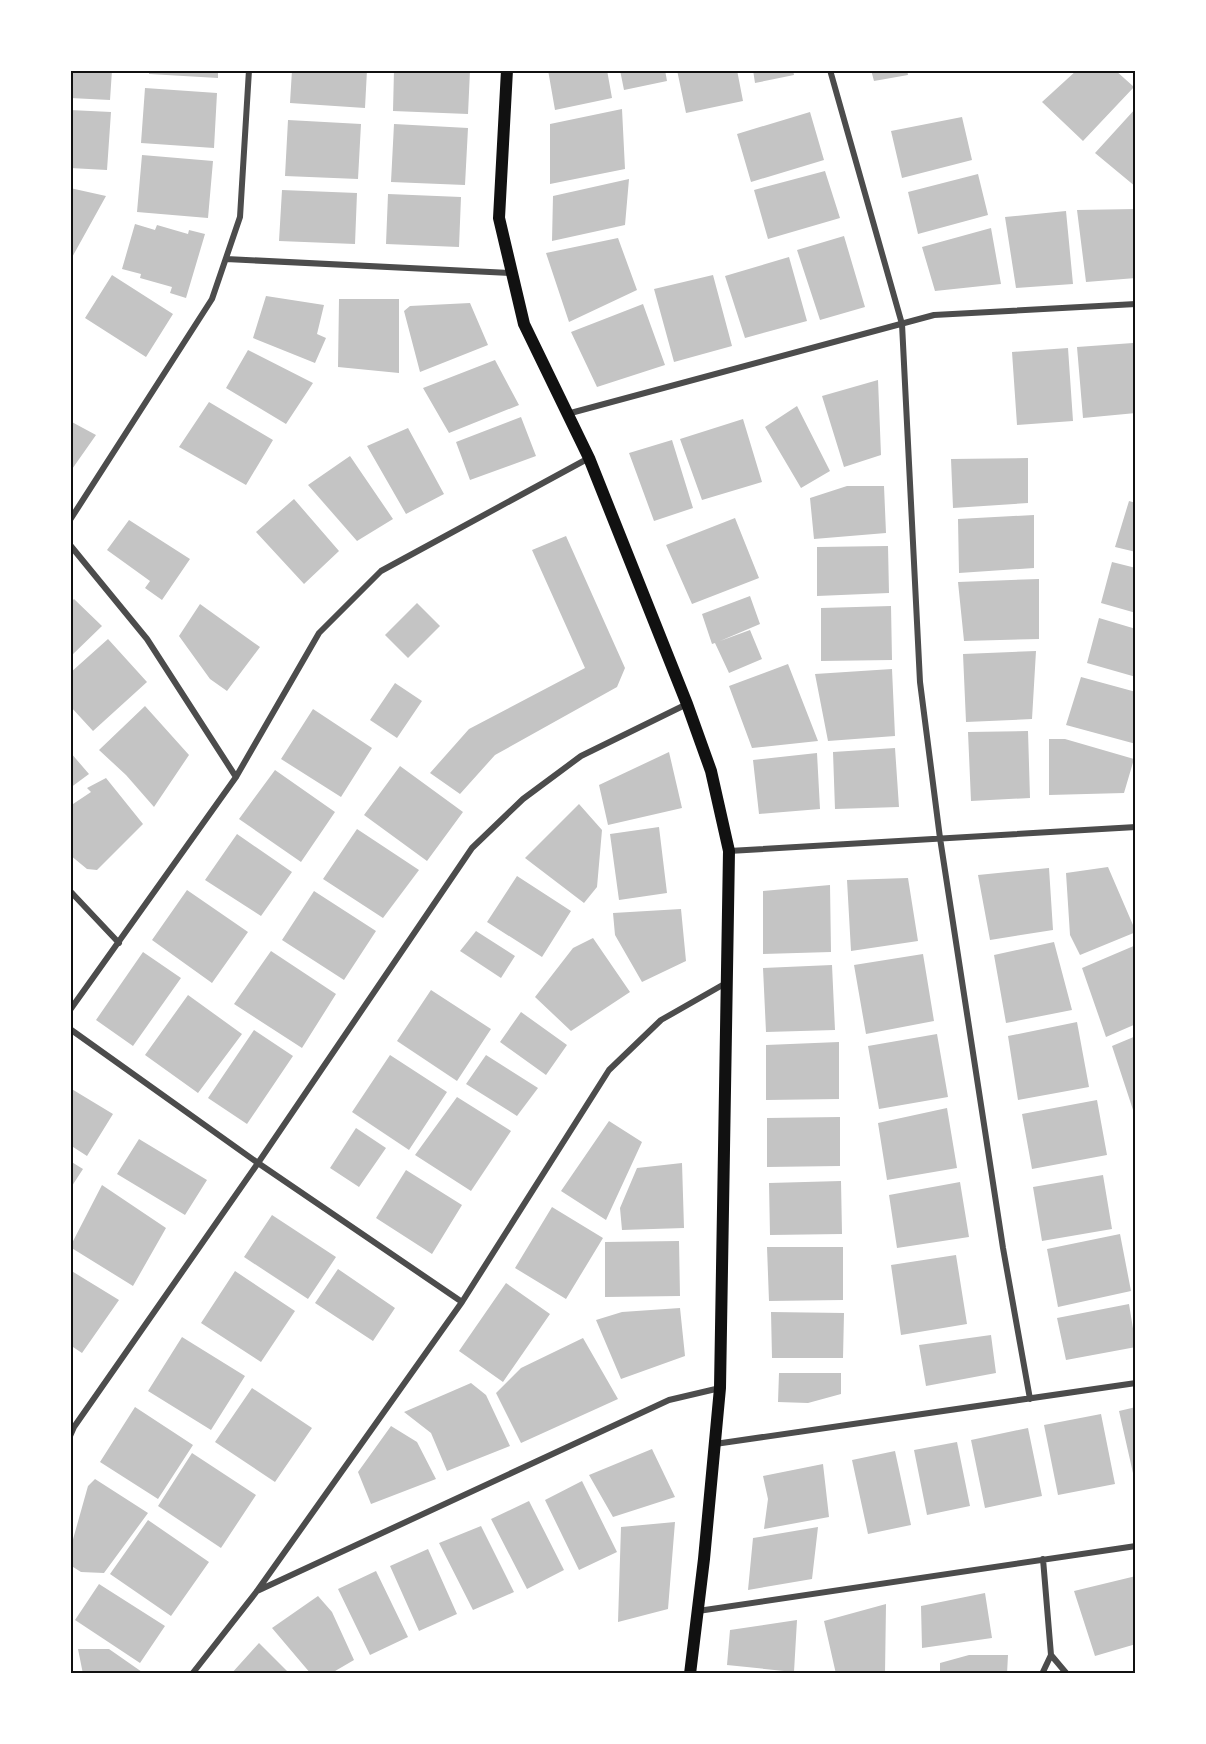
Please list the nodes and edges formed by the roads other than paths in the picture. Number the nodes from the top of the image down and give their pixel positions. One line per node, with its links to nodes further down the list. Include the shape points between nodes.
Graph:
1 (249, 70): 4 (street, via 240,217)
2 (507, 70): 5 (main road, via 499,218)
3 (830, 70): 7 (street)
4 (226, 259): 5 (street); 10 (street, via 212,299)
5 (511, 273): 8 (main road, via 524,324)
6 (1136, 304): 7 (street, via 934,315)
7 (902, 324): 8 (street); 15 (street, via 920,682)
8 (567, 414): 9 (main road)
9 (589, 458): 12 (main road); 13 (street, via 381,571 319,633)
10 (70, 520)
11 (70, 545): 13 (street, via 147,639)
12 (687, 704): 16 (main road, via 711,771); 22 (street, via 581,756 523,799 472,848)
13 (236, 777): 18 (street)
14 (1136, 827): 15 (street)
15 (939, 838): 16 (street); 26 (street)
16 (729, 851): 19 (main road)
17 (70, 891): 18 (street)
18 (119, 944): 20 (street)
19 (728, 982): 23 (street, via 661,1020 609,1070); 25 (main road)
20 (70, 1010)
21 (70, 1029): 22 (street)
22 (258, 1163): 23 (street); 27 (street)
23 (462, 1302): 31 (street)
24 (1136, 1383): 26 (street)
25 (720, 1388): 28 (main road); 31 (street, via 669,1400)
26 (1030, 1399): 28 (street)
27 (70, 1436)
28 (716, 1444): 32 (main road)
29 (1136, 1546): 30 (street)
30 (1043, 1559): 32 (street); 33 (street)
31 (257, 1591): 34 (street)
32 (698, 1611): 35 (main road)
33 (1051, 1655): 36 (street); 37 (street)
34 (192, 1674)
35 (690, 1674)
36 (1042, 1674)
37 (1067, 1674)

